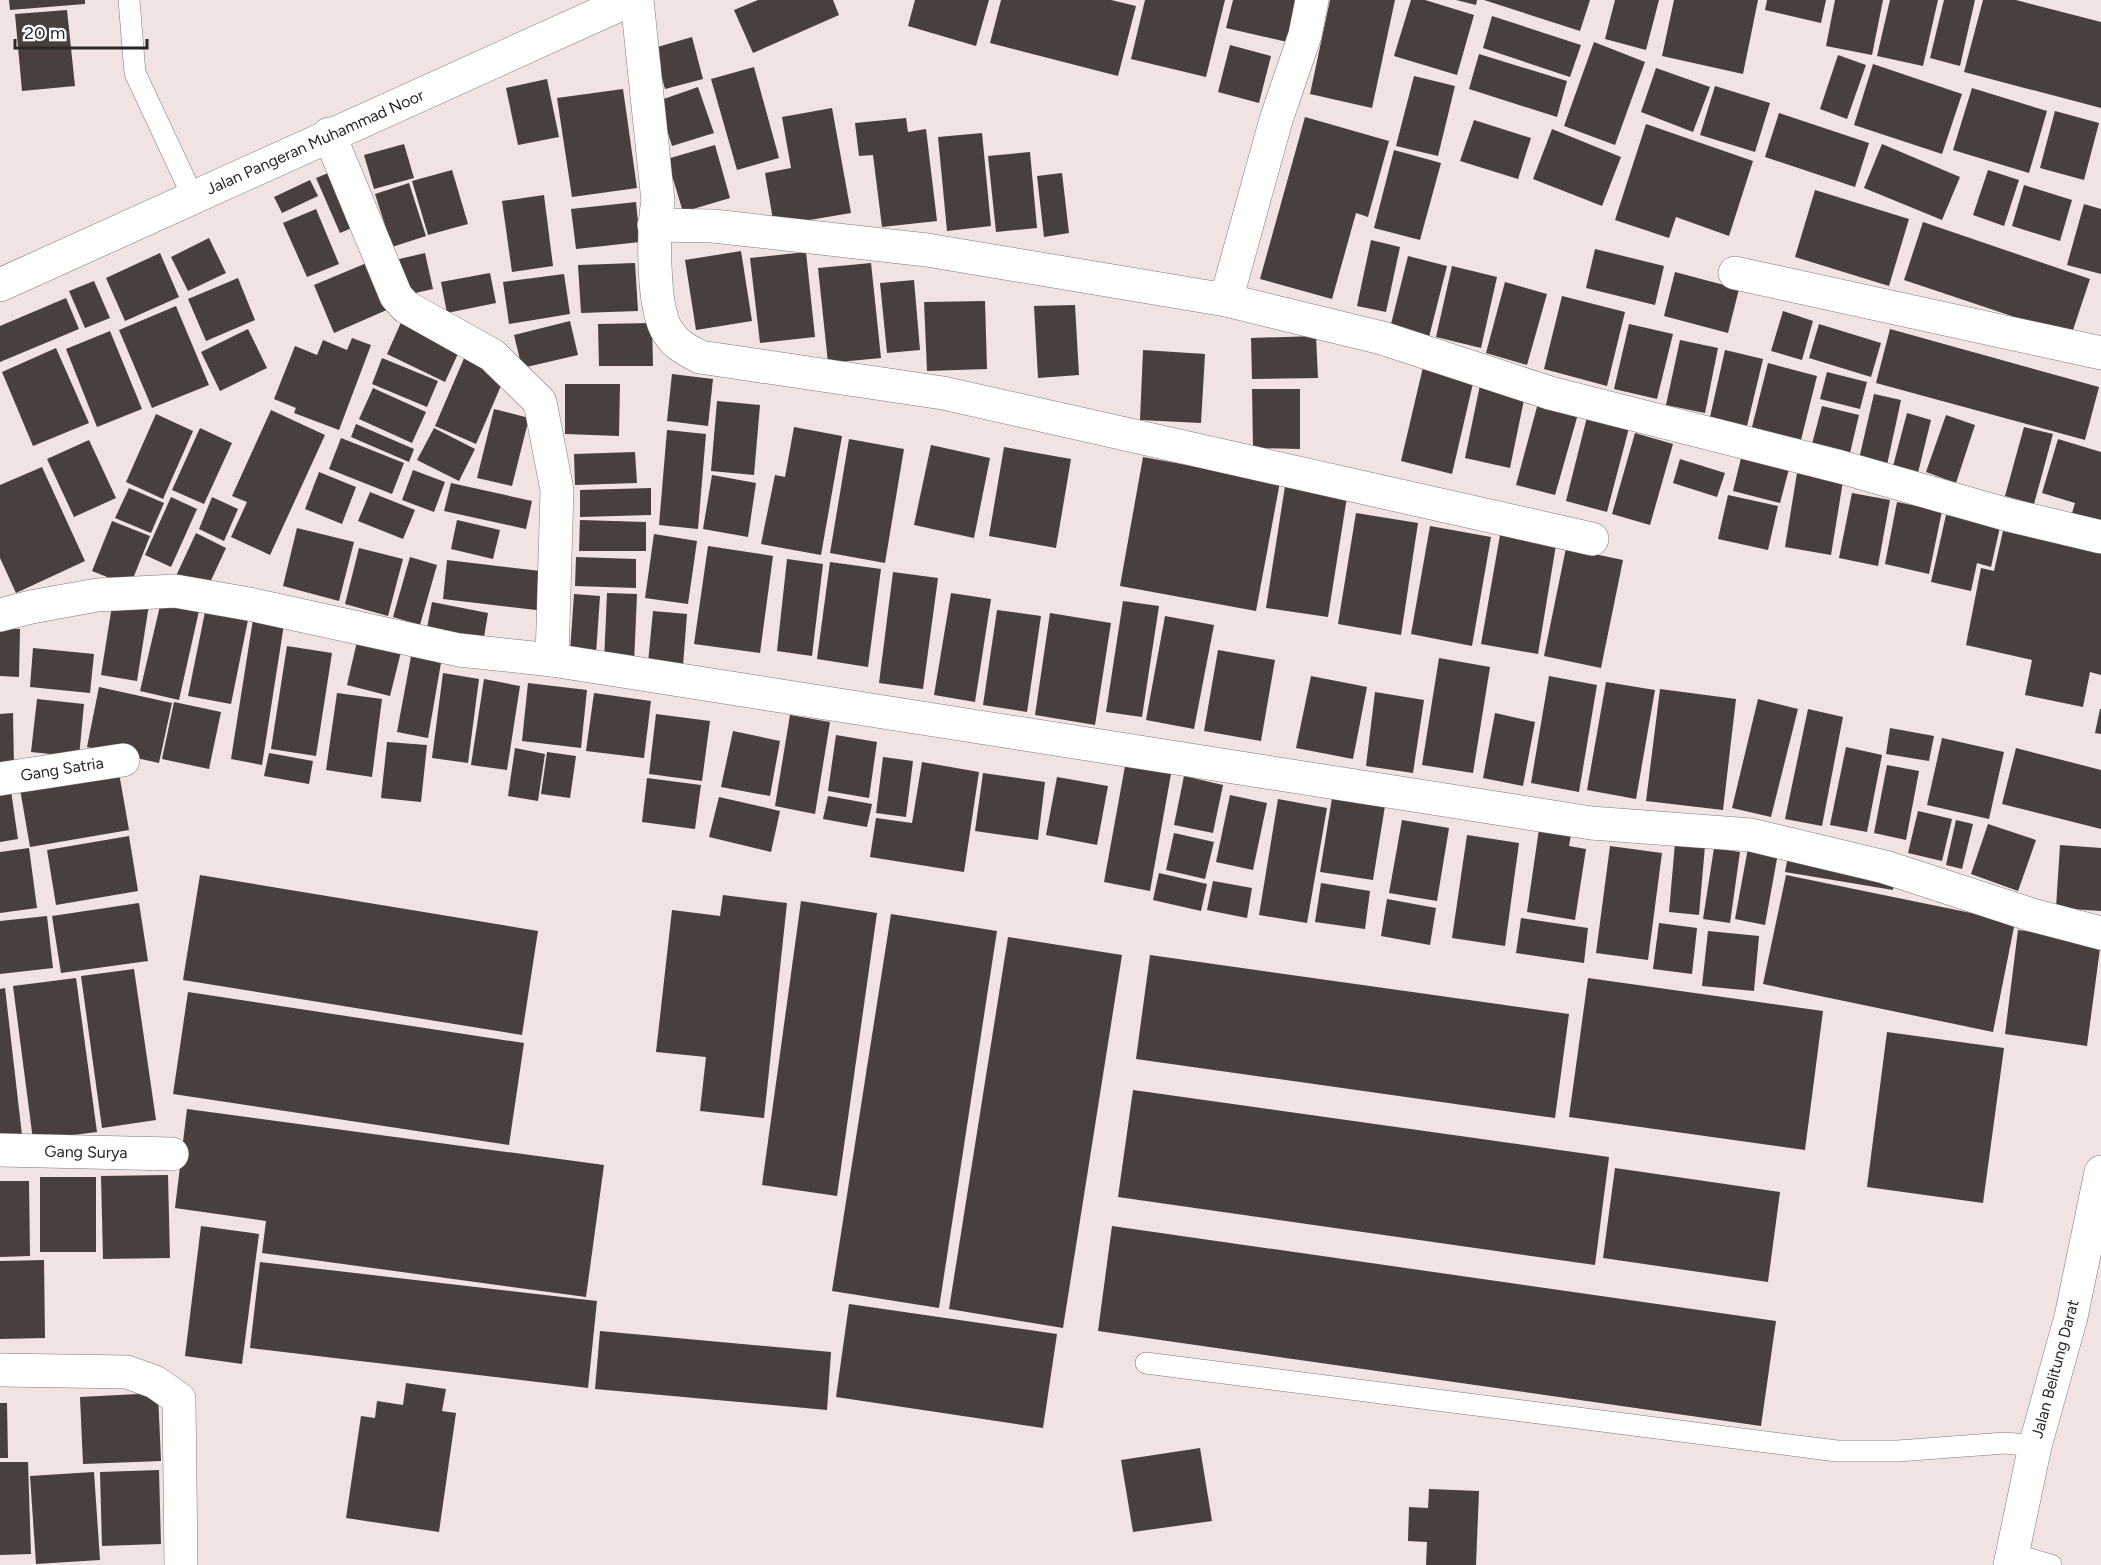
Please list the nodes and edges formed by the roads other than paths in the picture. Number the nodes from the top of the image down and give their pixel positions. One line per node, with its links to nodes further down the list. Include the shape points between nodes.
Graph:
1 (129, 0): 6 (lane, via 135,73)
2 (630, 0): 5 (street, Jalan Pangeran Muhammad Noor)
3 (638, 0): 7 (street, via 658,201)
4 (1312, 0): 10 (street)
5 (328, 134): 6 (street, Jalan Pangeran Muhammad Noor); 15 (street, via 396,296 406,308 492,355 540,402 557,490)
6 (193, 197): 9 (street, Jalan Pangeran Muhammad Noor)
7 (654, 225): 10 (street, via 713,226 927,250); 13 (street, via 660,316 678,345 700,357 943,393)
8 (1735, 273): 11 (street)
9 (0, 285)
10 (1226, 300): 12 (street, via 1382,338 1550,393)
11 (2101, 352)
12 (2101, 537)
13 (1592, 539)
14 (0, 615): 15 (street, via 97,595 175,591 459,650)
15 (552, 660): 18 (street, via 1591,823 1751,835 1885,867)
16 (123, 759): 17 (street, Gang Satria)
17 (0, 779)
18 (2101, 933)
19 (0, 1150): 20 (street, Gang Surya)
20 (172, 1154)
21 (2099, 1191): 24 (street, Jalan Belitung Darat, via 2071,1317)
22 (1146, 1363): 24 (lane, via 1837,1451 2005,1443)
23 (0, 1370): 26 (street, via 127,1372 155,1382 179,1399)
24 (2035, 1446): 25 (street, Jalan Belitung Darat)
25 (2011, 1560): 27 (lane)
26 (181, 1565)
27 (2051, 1565)

